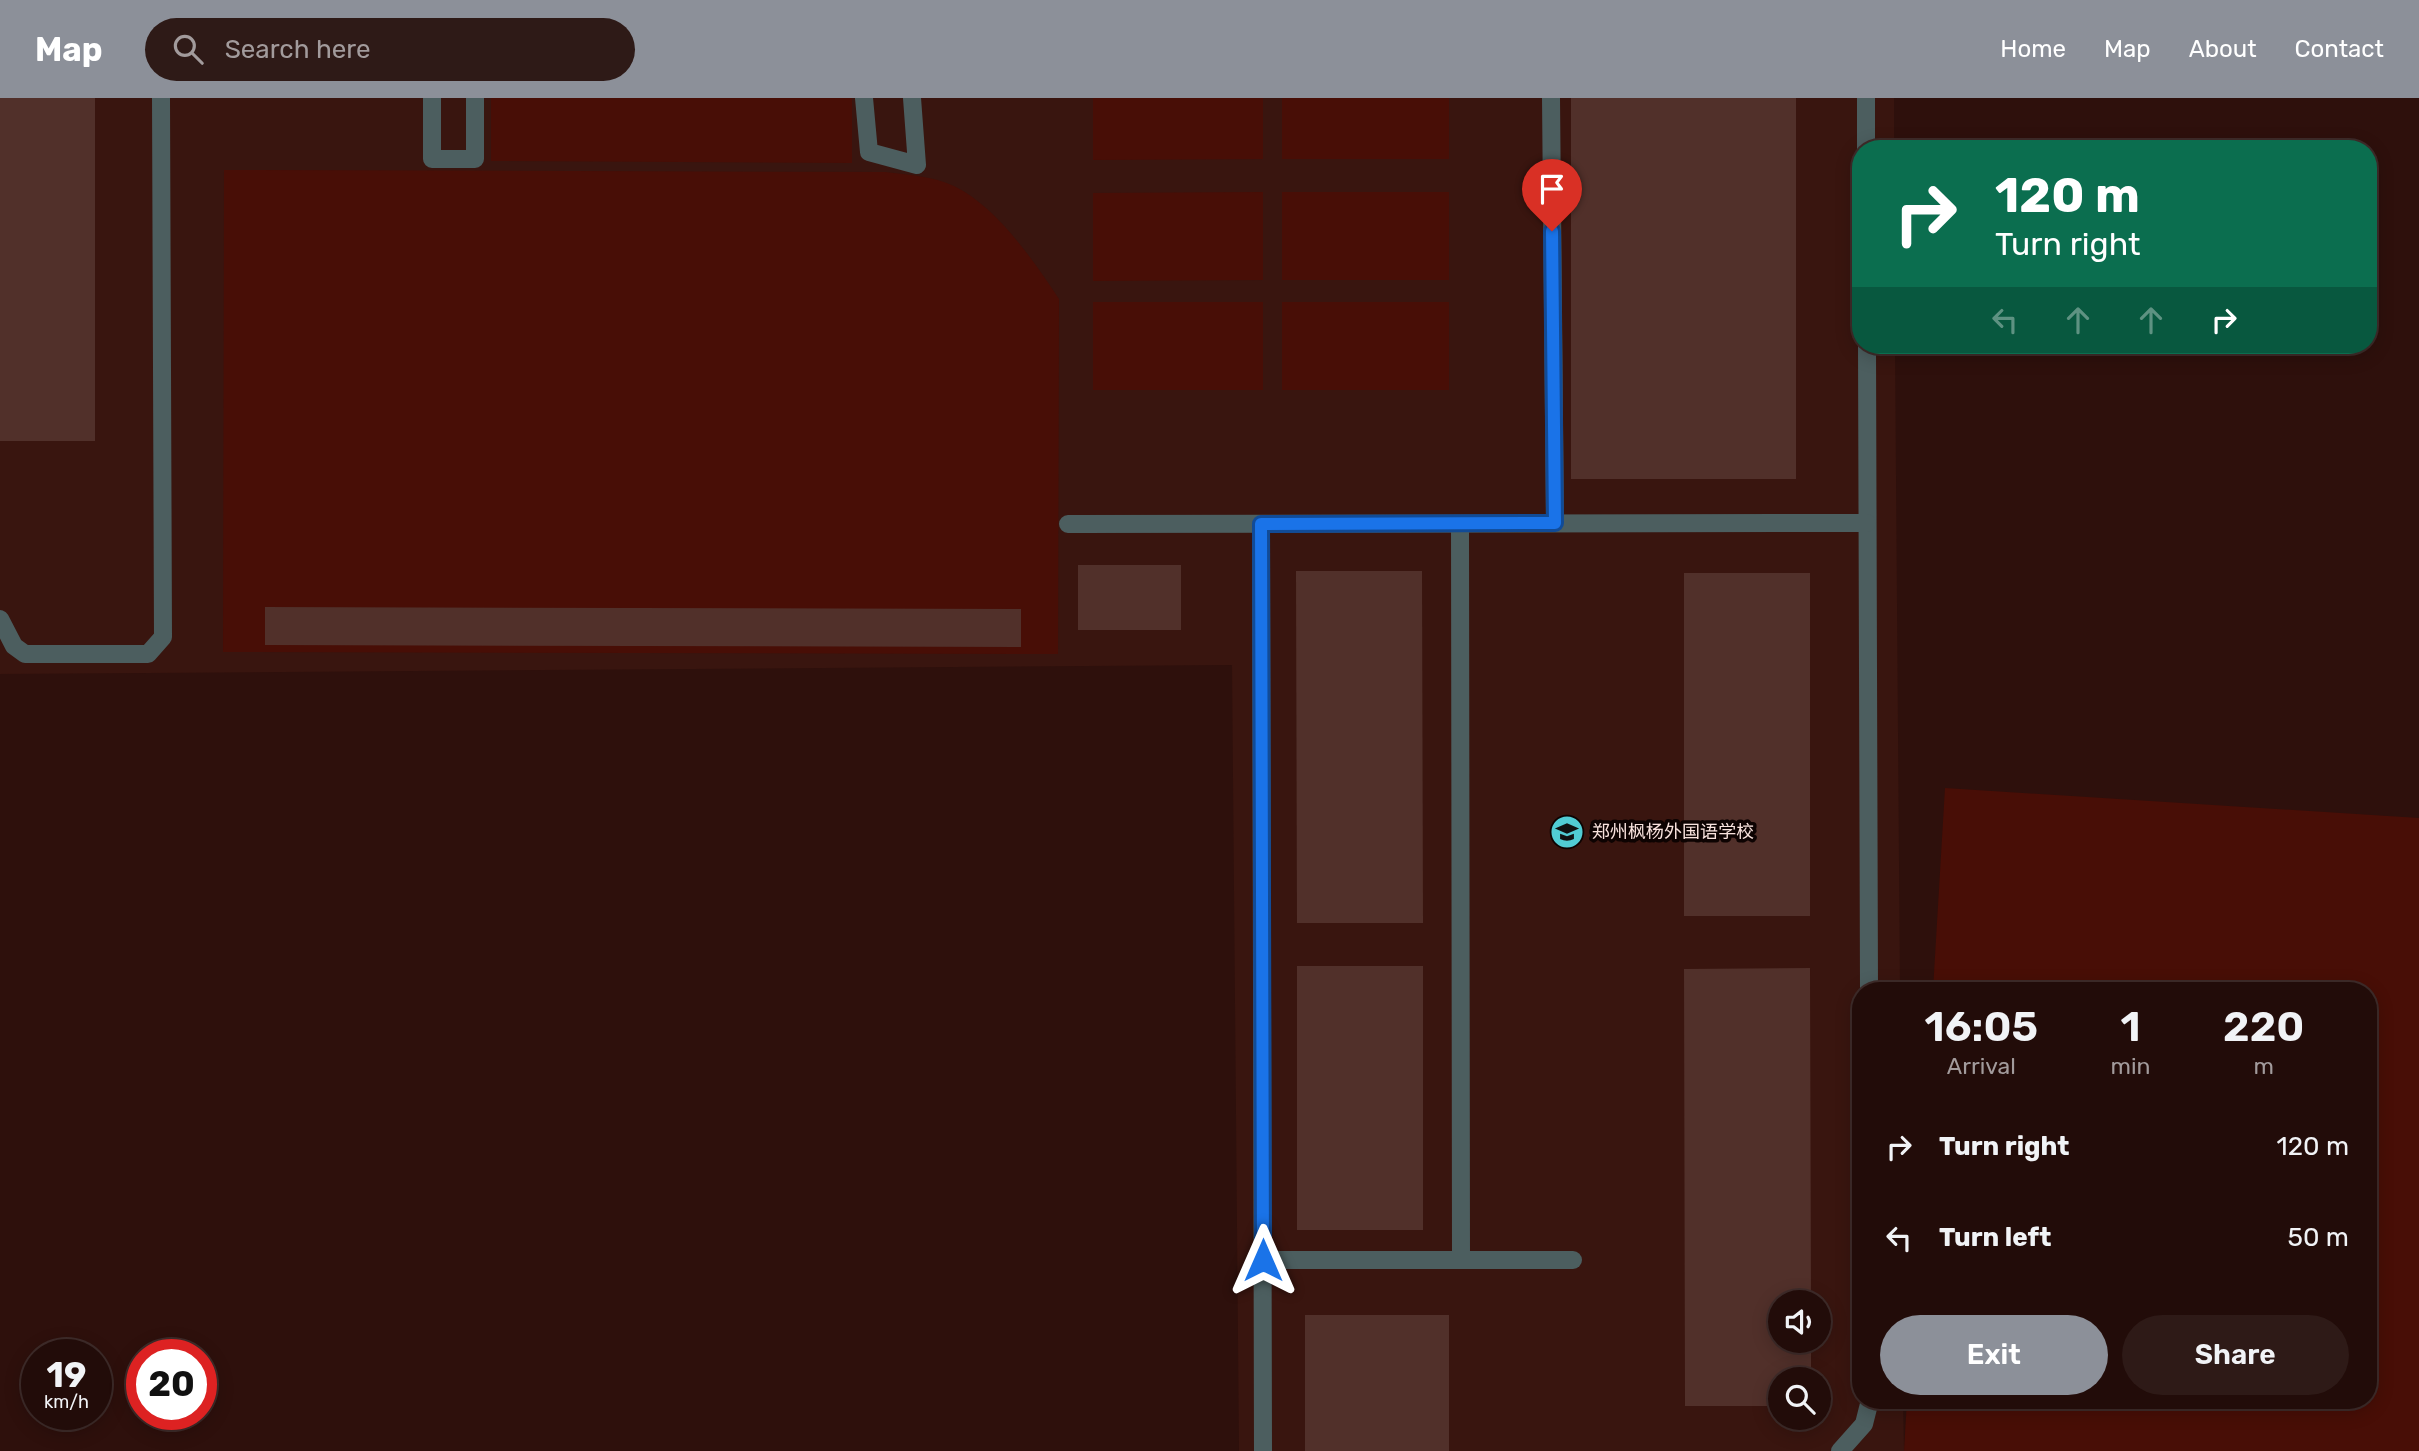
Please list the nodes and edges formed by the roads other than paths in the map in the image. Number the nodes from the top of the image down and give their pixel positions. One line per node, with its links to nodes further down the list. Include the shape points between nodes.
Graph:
1 (160, 98): 15 (lane, via 163,638 148,654 25,654 14,646)
2 (432, 98): 3 (lane, via 432,159 475,159)
3 (475, 98)
4 (864, 98): 5 (lane, via 869,152 917,165)
5 (912, 98)
6 (1550, 98): 10 (lane)
7 (1866, 98): 8 (lane)
8 (1866, 140)
9 (1867, 354): 11 (lane)
10 (1555, 523): 11 (lane); 14 (lane)
11 (1867, 523): 16 (lane)
12 (1068, 524): 13 (lane)
13 (1261, 524): 14 (lane); 18 (lane)
14 (1460, 524): 19 (lane)
15 (0, 619)
16 (1869, 982)
17 (1573, 1259): 19 (lane)
18 (1263, 1260): 19 (lane); 21 (lane)
19 (1461, 1260)
20 (1868, 1409): 22 (lane, via 1864,1424)
21 (1263, 1451)
22 (1840, 1451)

